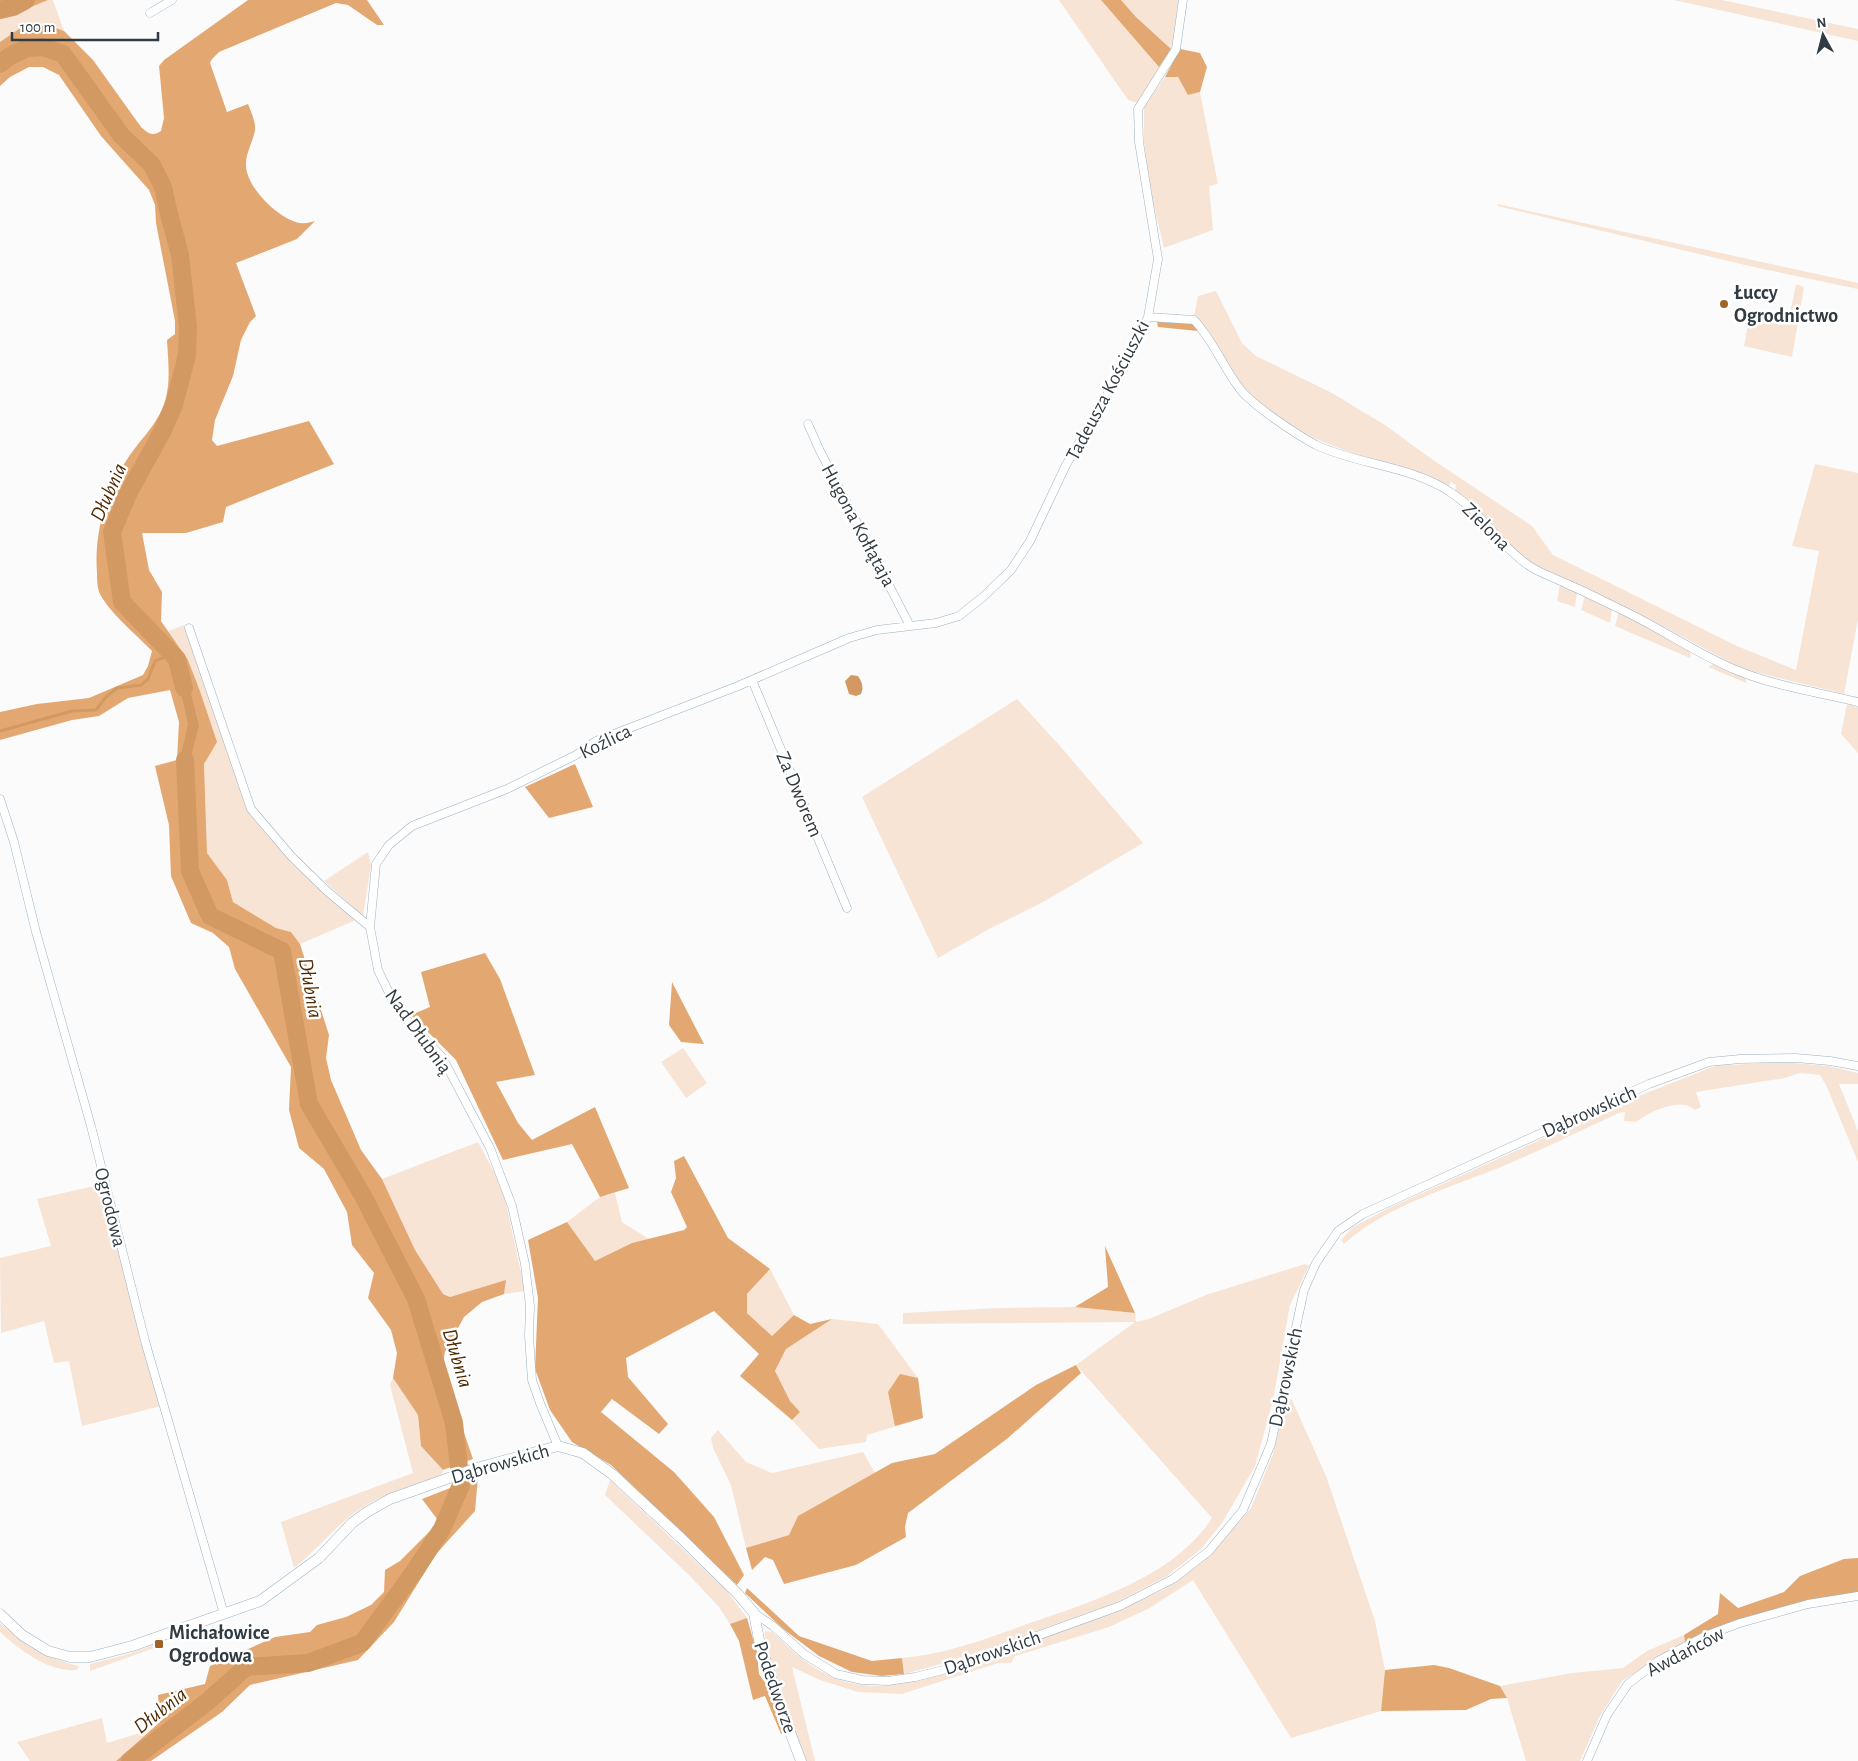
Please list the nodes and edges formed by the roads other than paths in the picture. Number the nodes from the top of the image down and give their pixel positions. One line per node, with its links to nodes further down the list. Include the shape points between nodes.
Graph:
1 (172, 0): 3 (street)
2 (1183, 0): 4 (street, Tadeusza Kościuszki, via 1176,49 1138,110 1138,142 1158,259)
3 (150, 13)
4 (1148, 317): 6 (street, Tadeusza Kościuszki, via 1127,361 1066,465 1030,541 1011,570 959,616); 9 (street, Zielona, via 1194,320 1241,390 1266,412 1316,444 1359,461 1429,480 1450,491 1532,568 1652,624 1708,658 1735,670 1757,679)
5 (808, 424): 6 (street, Hugona Kołłątaja)
6 (910, 626): 8 (street, Koźlica, via 849,638)
7 (190, 628): 12 (street, via 251,809 292,857)
8 (752, 680): 11 (street, Za Dworem); 12 (street, Koźlica, via 596,741 576,755 507,789 412,826 389,845 376,864)
9 (1858, 702)
10 (0, 799): 18 (street, Ogrodowa, via 91,1126 145,1341)
11 (847, 908)
12 (370, 927): 14 (street, Nad Dłubnią, via 378,970 393,1001 442,1058 490,1148 512,1206 526,1264 532,1380)
13 (1858, 1066): 16 (street, Dąbrowskich, via 1796,1058 1709,1062 1649,1084 1363,1214 1338,1231 1316,1263 1304,1290 1271,1444 1243,1510 1209,1551 1174,1579 1120,1606 942,1670 888,1681 836,1674 804,1654)
14 (558, 1446): 16 (street, Dąbrowskich, via 583,1453 612,1474); 18 (street, Dąbrowskich, via 477,1468 390,1499 352,1523 320,1558 284,1585 260,1601)
15 (1858, 1596): 20 (street, Awdańców, via 1808,1604 1740,1623 1706,1636 1658,1661 1628,1684 1607,1715)
16 (754, 1613): 19 (street, Podedworze, via 759,1640)
17 (0, 1614): 18 (street, Dąbrowskich, via 22,1635 48,1651 84,1658 132,1646)
18 (224, 1614)
19 (801, 1761)
20 (1587, 1761)

